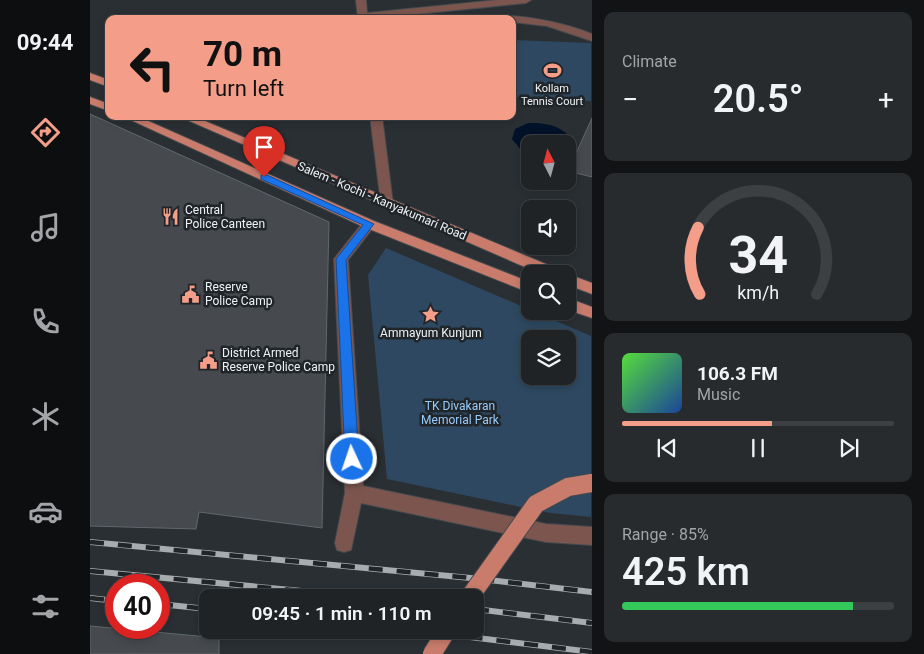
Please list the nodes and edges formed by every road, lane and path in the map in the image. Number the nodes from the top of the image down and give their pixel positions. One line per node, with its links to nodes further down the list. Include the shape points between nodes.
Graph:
1 (361, 0): 3 (street)
2 (526, 0): 4 (street)
3 (363, 15)
4 (390, 15)
5 (516, 18): 6 (street, via 559,26)
6 (592, 38)
7 (90, 76): 8 (main road)
8 (105, 82)
9 (90, 100): 10 (main road)
10 (105, 106)
11 (136, 120): 15 (main road)
12 (193, 120): 14 (main road, Salem - Kochi - Kanyakumari Road)
13 (376, 120): 14 (street)
14 (387, 204): 16 (main road, Salem - Kochi - Kanyakumari Road)
15 (369, 224): 18 (main road); 23 (street, via 341,259)
16 (533, 265)
17 (576, 282): 19 (main road)
18 (521, 284)
19 (592, 289)
20 (576, 307): 21 (main road)
21 (592, 313)
22 (592, 483): 26 (main road, bridge, via 568,487 536,504)
23 (354, 493): 24 (street, via 546,533); 25 (street)
24 (592, 536)
25 (344, 543)
26 (475, 589)
27 (441, 639): 28 (main road, bridge)
28 (432, 654)

